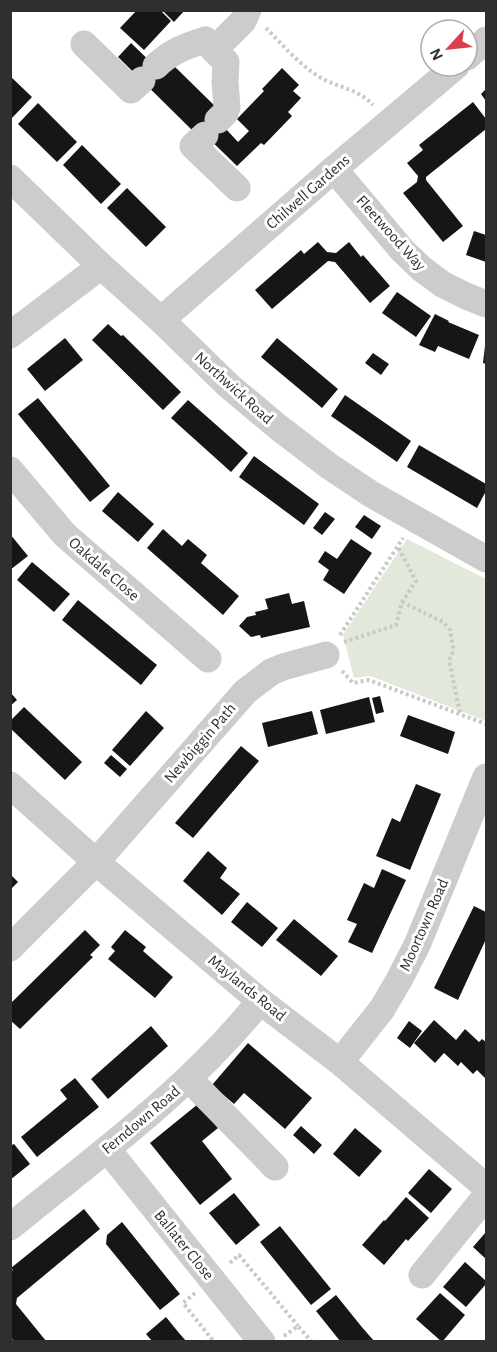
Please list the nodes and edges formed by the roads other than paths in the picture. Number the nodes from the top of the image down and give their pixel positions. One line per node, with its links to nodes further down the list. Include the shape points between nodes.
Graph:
1 (248, 11): 3 (street)
2 (84, 44): 3 (street, via 131,90 181,48 205,40)
3 (214, 50): 7 (street, via 226,62 227,107 193,146)
4 (442, 78): 5 (street, Chilwell Gardens)
5 (334, 169): 9 (street, Fleetwood Way, via 422,269 442,284); 10 (street, Chilwell Gardens)
6 (10, 178): 8 (street, Northwick Road)
7 (237, 188)
8 (101, 266): 10 (street, Northwick Road); 11 (street)
9 (486, 303)
10 (161, 320): 13 (street, Northwick Road, via 229,386 329,466)
11 (10, 335)
12 (10, 470): 15 (street, Oakdale Close, via 65,535)
13 (486, 560)
14 (330, 650): 19 (street, Newbiggin Path, via 271,672 245,692)
15 (208, 659)
16 (486, 777): 18 (street, Moortown Road)
17 (10, 785): 19 (street, Maylands Road)
18 (476, 834): 22 (street, Moortown Road, via 399,980)
19 (96, 862): 20 (street, Newbiggin Path); 21 (street, Maylands Road)
20 (10, 948)
21 (260, 1001): 22 (street, Maylands Road); 23 (street, Ferndown Road)
22 (340, 1062): 26 (street, Maylands Road)
23 (189, 1079): 24 (street, Ferndown Road); 25 (street)
24 (107, 1149): 28 (street, Ferndown Road); 30 (street, Ballater Close)
25 (275, 1167)
26 (486, 1187)
27 (486, 1196): 29 (street)
28 (10, 1227)
29 (422, 1275)
30 (262, 1341)

